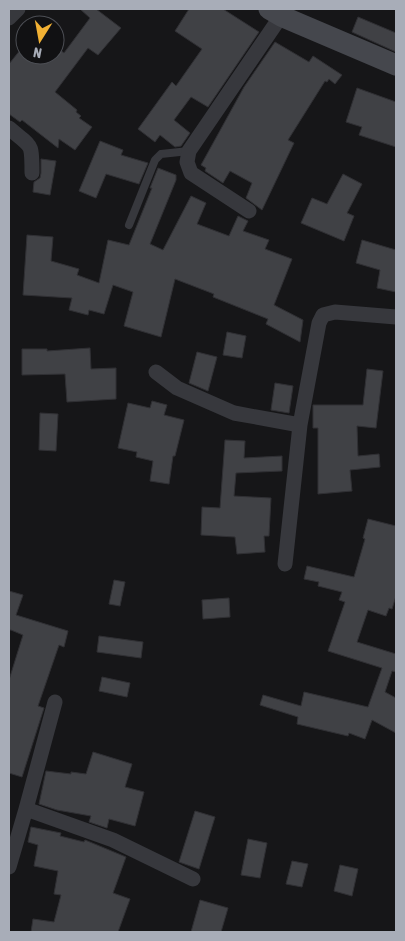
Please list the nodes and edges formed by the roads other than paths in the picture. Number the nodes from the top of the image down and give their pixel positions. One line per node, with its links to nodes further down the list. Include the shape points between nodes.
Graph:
1 (18, 9): 3 (street)
2 (275, 13): 4 (street); 6 (street)
3 (9, 18)
4 (396, 66)
5 (9, 128): 7 (street, via 32,150)
6 (188, 152): 8 (street, via 191,173); 9 (lane, via 161,154 155,160)
7 (32, 173)
8 (249, 211)
9 (129, 225)
10 (396, 317): 12 (street, via 335,312 323,315)
11 (156, 372): 12 (street, via 176,388 234,414)
12 (300, 424): 13 (street)
13 (285, 564)
14 (55, 702): 15 (street)
15 (26, 809): 16 (street); 17 (street, via 113,840)
16 (9, 867)
17 (193, 879)

